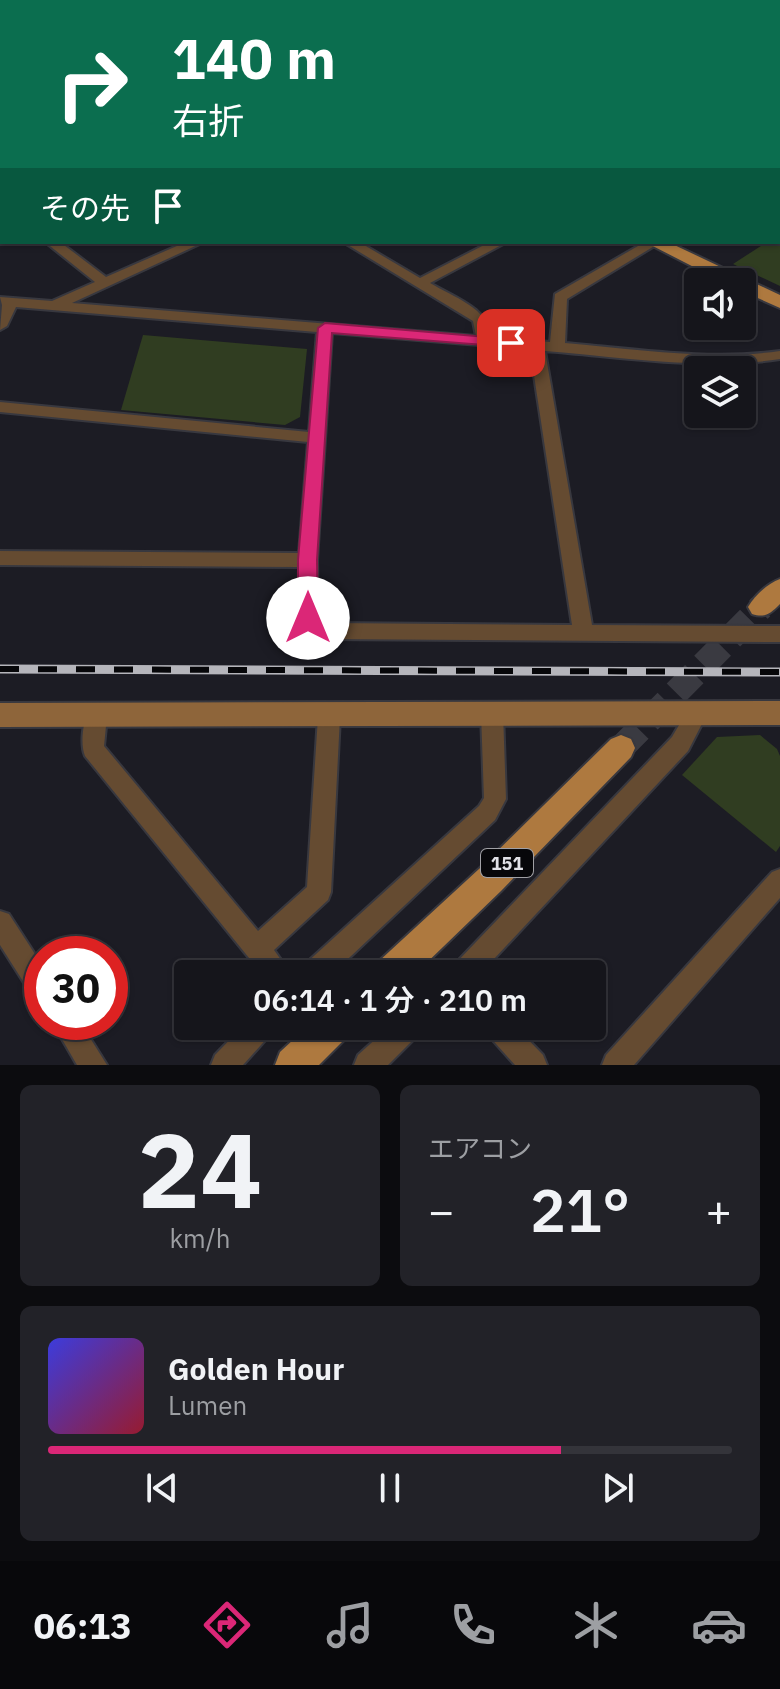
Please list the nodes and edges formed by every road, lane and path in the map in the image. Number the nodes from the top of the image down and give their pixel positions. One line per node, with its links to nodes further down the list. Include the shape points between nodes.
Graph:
1 (55, 244): 8 (street)
2 (187, 244): 8 (street)
3 (353, 244): 9 (street)
4 (496, 244): 9 (street)
5 (659, 244): 18 (street, via 560,297)
6 (663, 244): 7 (main road)
7 (710, 268)
8 (104, 282): 13 (street)
9 (420, 283): 16 (street, via 479,318)
10 (756, 291): 12 (main road)
11 (6, 302): 13 (street); 14 (street)
12 (780, 302)
13 (54, 306): 15 (street)
14 (0, 326)
15 (325, 328): 16 (street); 21 (street)
16 (484, 341): 17 (street)
17 (537, 345): 18 (street); 26 (street)
18 (557, 346): 19 (street, via 714,360)
19 (780, 355)
20 (0, 407): 21 (street)
21 (318, 438): 23 (street)
22 (0, 558): 23 (street)
23 (308, 560): 26 (street, via 308,618 323,631)
24 (780, 589): 25 (main road)
25 (761, 607)
26 (583, 633): 27 (street)
27 (780, 634)
28 (492, 713): 30 (street); 33 (street); 40 (street, via 495,799 487,813)
29 (780, 713): 30 (street)
30 (696, 714): 42 (street, via 680,744)
31 (0, 715): 32 (street)
32 (96, 716): 33 (street); 37 (street, via 93,749)
33 (329, 717): 37 (street, via 319,892)
34 (621, 748): 41 (main road, 151)
35 (780, 880): 53 (street)
36 (0, 923): 38 (street)
37 (258, 948): 39 (street)
38 (24, 960)
39 (267, 960)
40 (328, 960)
41 (405, 960)
42 (476, 960)
43 (77, 1040): 48 (street)
44 (248, 1040): 49 (street)
45 (319, 1040): 50 (main road)
46 (394, 1040): 51 (street)
47 (510, 1040): 52 (street)
48 (93, 1065)
49 (225, 1065)
50 (293, 1065)
51 (368, 1065)
52 (533, 1065)
53 (616, 1065)

